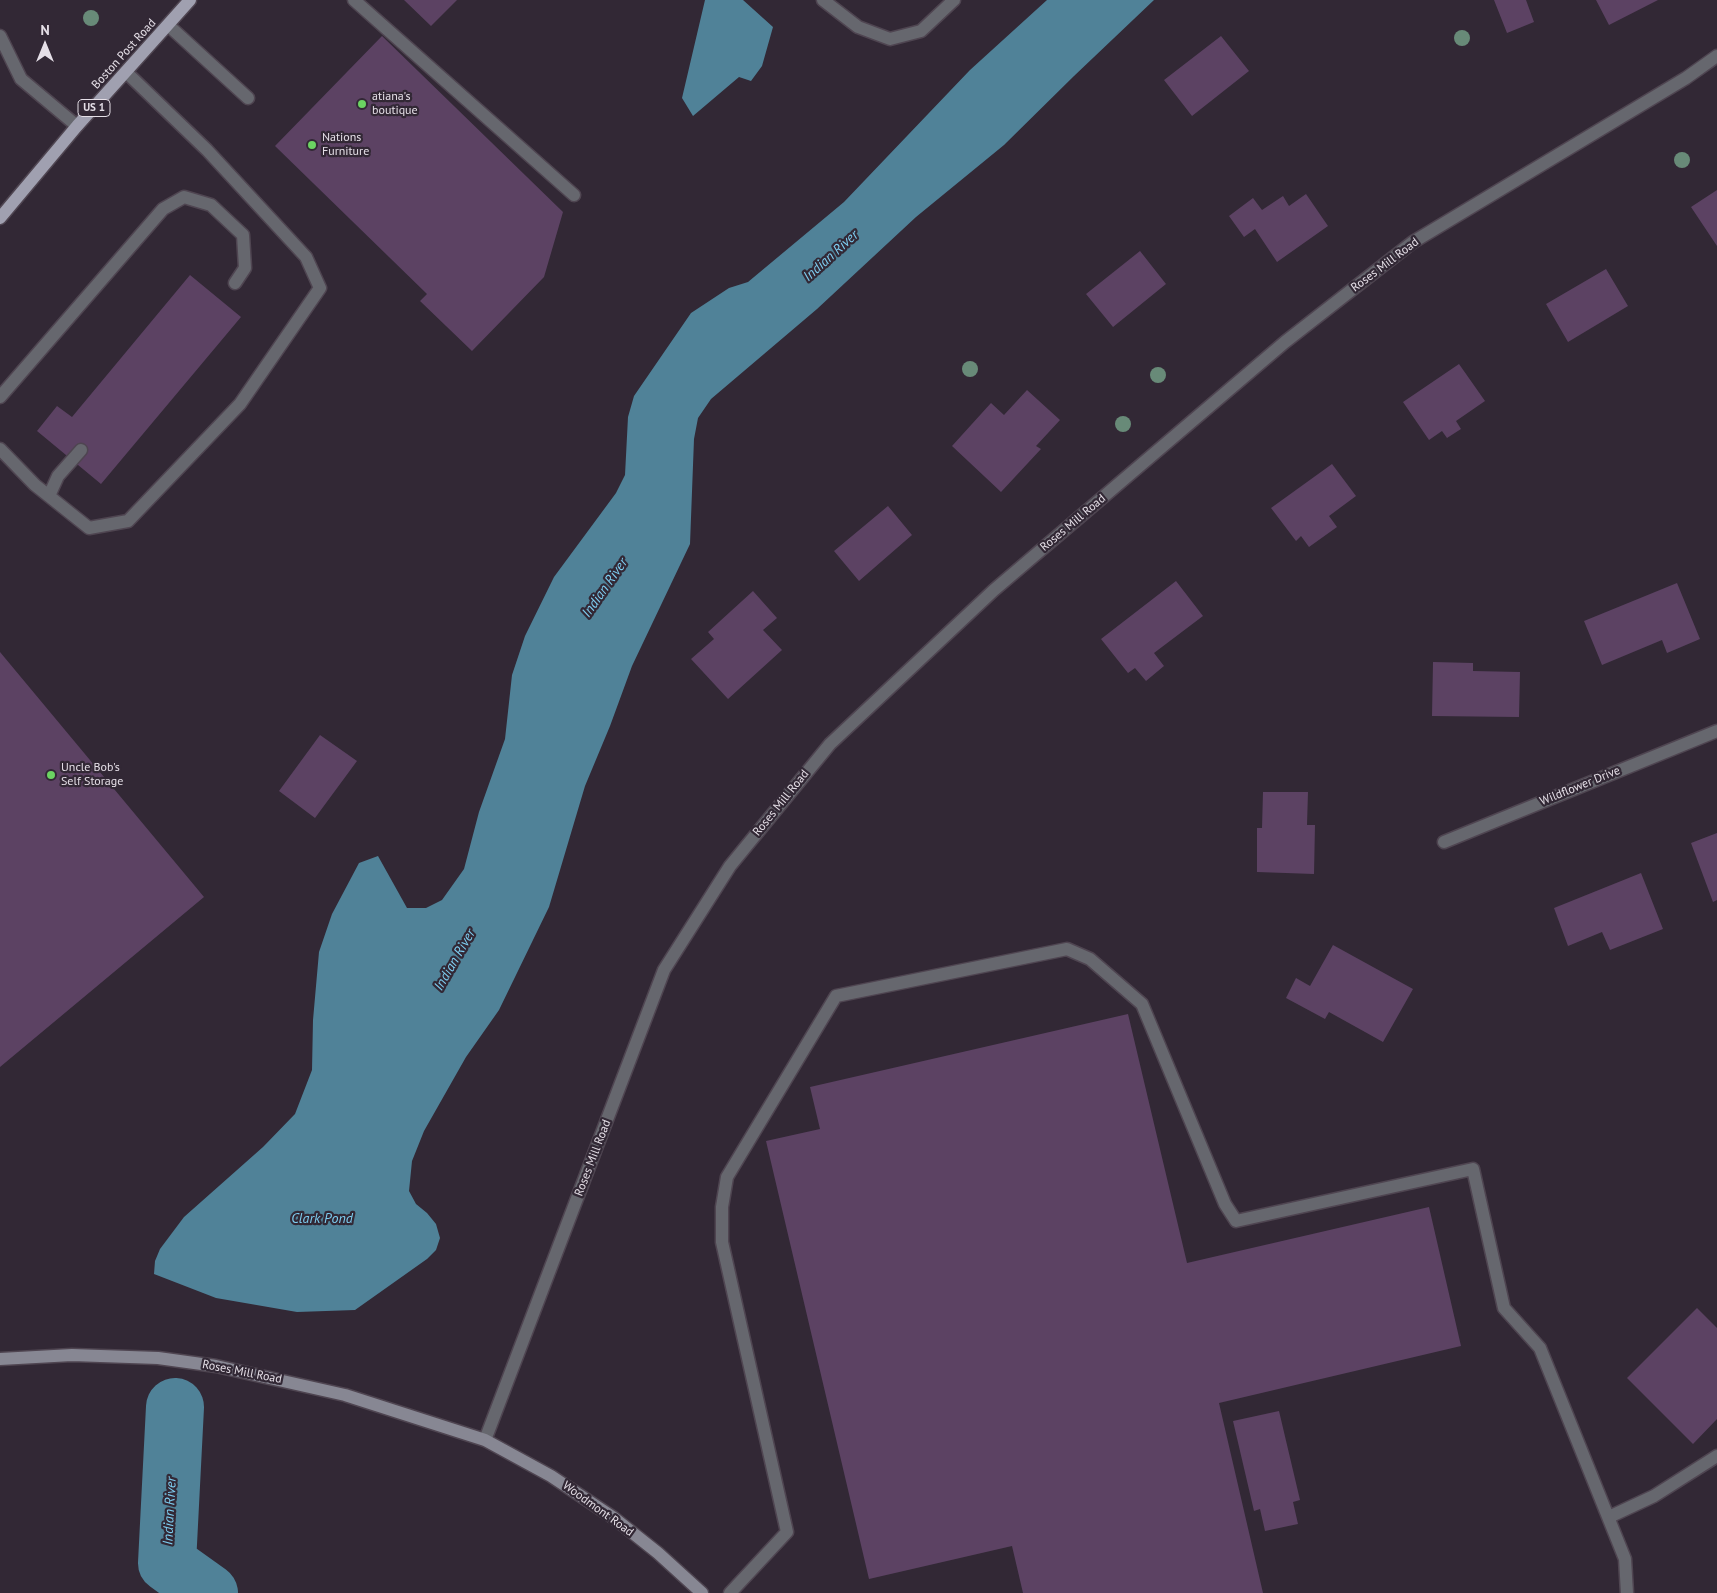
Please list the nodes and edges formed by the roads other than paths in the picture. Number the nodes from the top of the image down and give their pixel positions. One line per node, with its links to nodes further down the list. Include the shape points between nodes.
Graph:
1 (190, 0): 5 (main road, Boston Post Road / US 1)
2 (354, 0): 11 (street)
3 (823, 0): 4 (street, via 858,27 890,39 921,31)
4 (954, 0)
5 (168, 25): 8 (main road, Boston Post Road / US 1); 9 (street)
6 (0, 36): 10 (street, via 21,79)
7 (1717, 56): 21 (street, Roses Mill Road, via 1398,254 1286,342 994,590 830,744 730,866 664,970)
8 (126, 72): 10 (main road, Boston Post Road / US 1); 17 (street, via 207,150 306,256 320,288 240,404 128,521 89,528)
9 (248, 98)
10 (77, 126): 12 (main road, Boston Post Road / US 1)
11 (574, 196)
12 (0, 218)
13 (234, 282): 14 (street, via 245,268 243,235 211,204 184,196 163,209)
14 (0, 397)
15 (0, 449): 17 (street)
16 (81, 450): 17 (street, via 58,476)
17 (49, 496)
18 (1717, 731): 19 (street, Wildflower Drive)
19 (1444, 842)
20 (0, 1359): 21 (main road, Roses Mill Road, via 72,1355 158,1358 216,1366 345,1395)
21 (484, 1440): 24 (main road, Woodmont Road, via 551,1476 614,1518)
22 (1717, 1456): 23 (street, via 1654,1496)
23 (1609, 1517): 25 (street, via 1540,1348 1504,1308 1473,1169 1236,1220 1225,1204 1142,1004 1090,959 1067,949 836,996 726,1177 722,1242 788,1532); 26 (street, via 1625,1559)
24 (702, 1593)
25 (730, 1593)
26 (1627, 1593)

